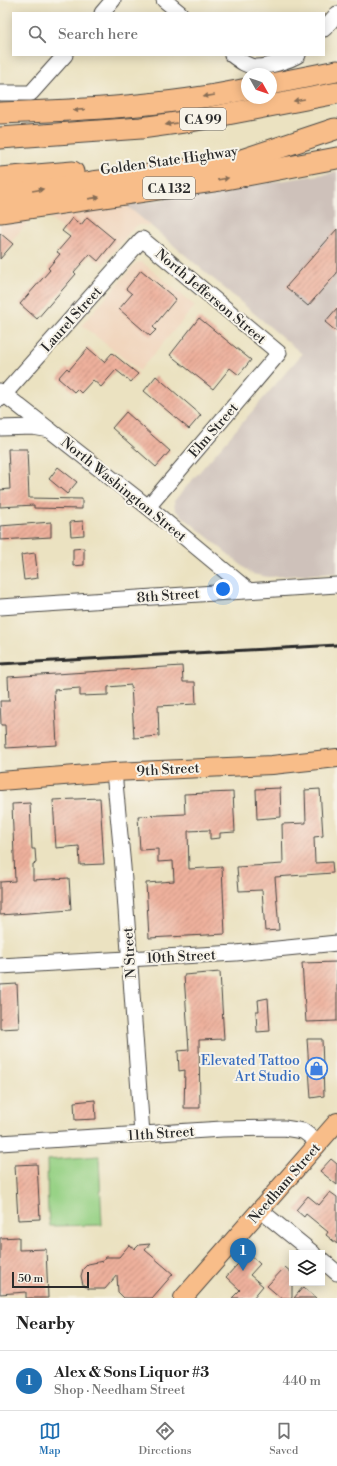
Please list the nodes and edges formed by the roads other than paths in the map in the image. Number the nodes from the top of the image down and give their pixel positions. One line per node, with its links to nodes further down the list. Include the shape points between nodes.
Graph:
1 (113, 0): 3 (street)
2 (164, 0): 4 (street)
3 (103, 12)
4 (179, 12)
5 (337, 14): 6 (street)
6 (325, 28)
7 (64, 56): 13 (street, via 31,93)
8 (233, 56): 9 (street, via 242,63 256,67)
9 (295, 56)
10 (337, 70): 11 (highway)
11 (277, 83)
12 (241, 90): 15 (highway, one-way to 15, via 114,108)
13 (0, 93)
14 (337, 93): 18 (highway, CA 99, one-way to 18, via 191,121 141,128)
15 (0, 113)
16 (0, 129): 18 (highway)
17 (336, 129): 21 (highway, Golden State Highway, via 159,163); 22 (highway, one-way to 17, via 242,160)
18 (67, 133): 19 (highway, CA 99)
19 (0, 138)
20 (337, 158): 23 (highway, CA 132, one-way to 20, via 220,180)
21 (0, 178)
22 (0, 197)
23 (0, 212)
24 (142, 239): 25 (street, North Jefferson Street); 26 (street, Laurel Street)
25 (279, 353): 29 (street, Elm Street)
26 (1, 394): 28 (street, North Washington Street)
27 (0, 428): 28 (street, via 33,427)
28 (51, 430): 29 (street, North Washington Street)
29 (148, 507): 31 (street, North Washington Street)
30 (337, 585): 31 (street, 8th Street)
31 (248, 590): 32 (street, 8th Street)
32 (0, 607)
33 (337, 758): 34 (main road, 9th Street, via 272,765)
34 (114, 772): 35 (main road, 9th Street); 37 (street, N Street)
35 (0, 780)
36 (337, 943): 37 (street, 10th Street, via 236,953)
37 (130, 958): 38 (street, 10th Street); 40 (street, N Street)
38 (0, 966)
39 (337, 1122): 42 (main road, Needham Street)
40 (142, 1134): 41 (street, 11th Street); 42 (street, 11th Street, via 289,1128 305,1132)
41 (0, 1143)
42 (318, 1143): 43 (main road, Needham Street)
43 (260, 1210): 44 (street); 47 (main road, Needham Street)
44 (309, 1250)
45 (325, 1263): 46 (street)
46 (337, 1273)
47 (182, 1298)

